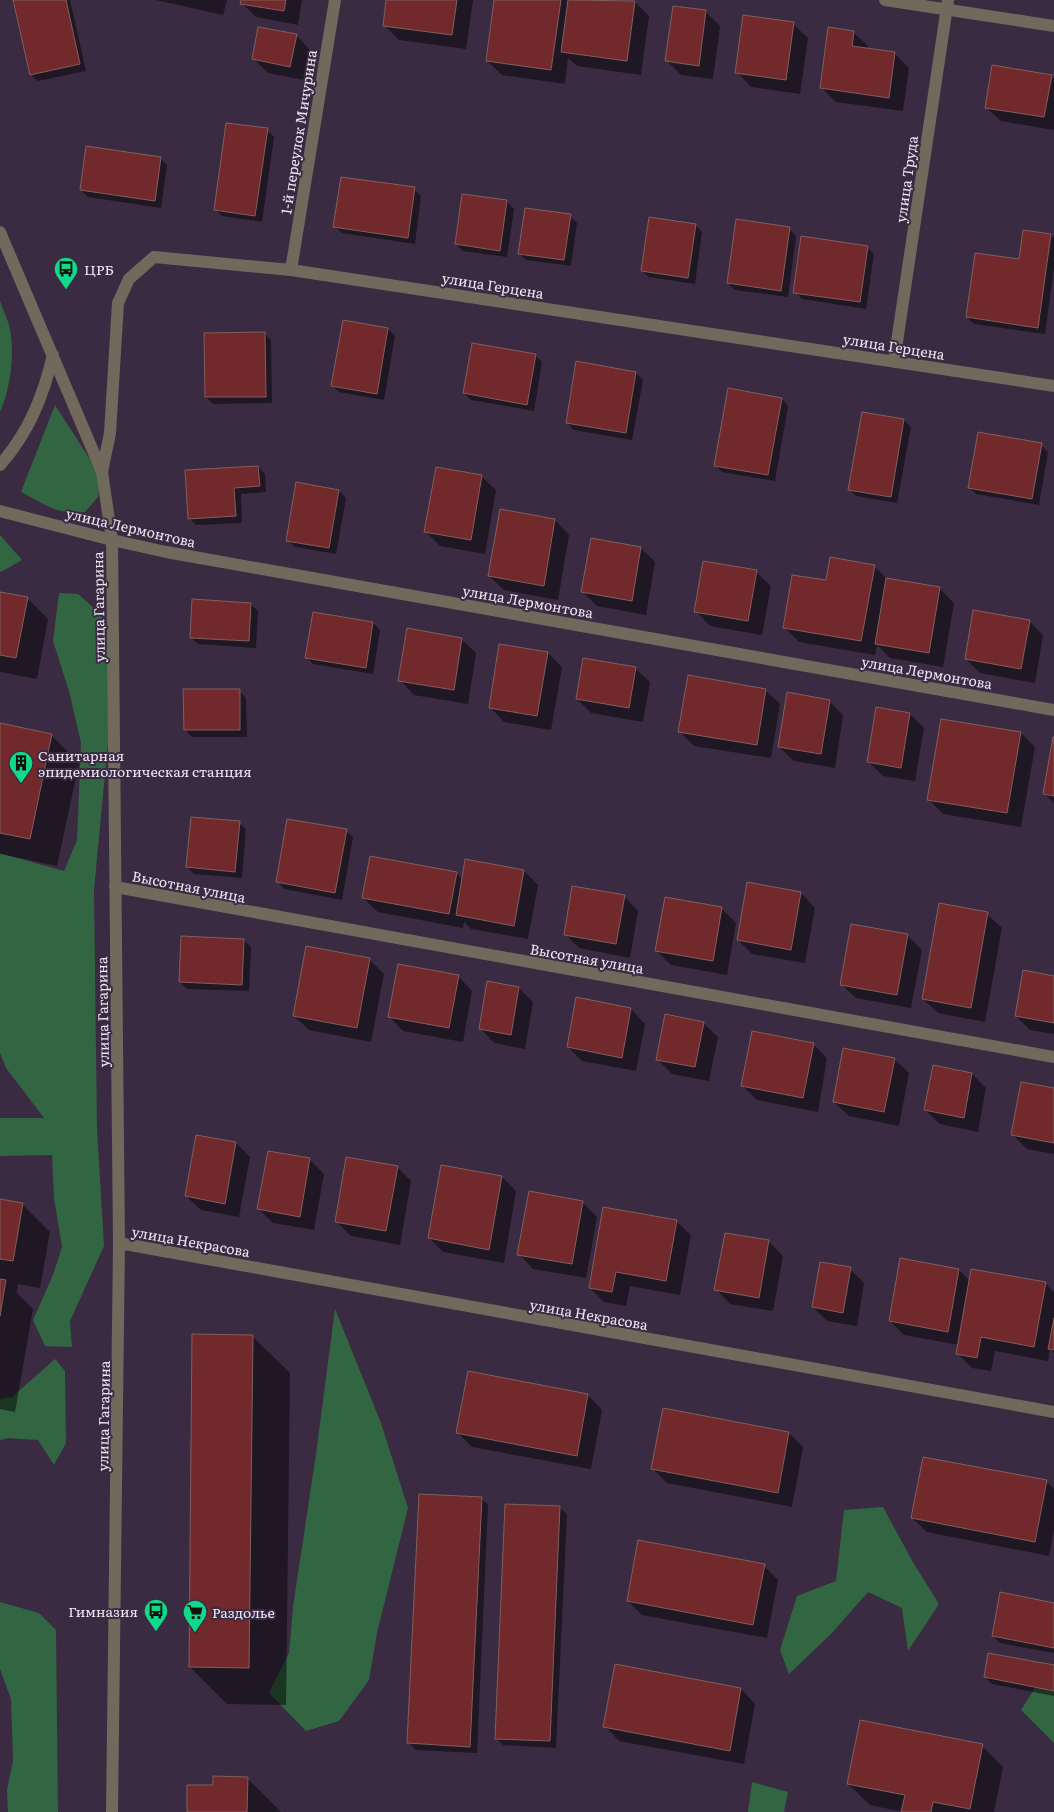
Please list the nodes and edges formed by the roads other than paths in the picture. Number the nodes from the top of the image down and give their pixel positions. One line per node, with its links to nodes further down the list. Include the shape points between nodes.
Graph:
1 (335, 0): 6 (street, 1-й переулок Мичурина)
2 (885, 0): 3 (street)
3 (947, 5): 4 (street); 8 (street, улица Труда)
4 (1054, 26)
5 (0, 232): 7 (street, улица Гагарина)
6 (291, 270): 8 (street, улица Герцена); 11 (street, улица Герцена, via 154,257 129,279 118,303 110,433)
7 (53, 355): 10 (street, via 46,385 29,425); 11 (street, улица Гагарина)
8 (894, 362): 9 (street, улица Герцена)
9 (1054, 386)
10 (0, 465)
11 (102, 472): 13 (street, улица Гагарина)
12 (0, 511): 13 (street, улица Лермонтова)
13 (112, 540): 14 (street, улица Лермонтова); 15 (street, улица Гагарина)
14 (1054, 710)
15 (115, 887): 16 (street, Высотная улица); 17 (street, улица Гагарина)
16 (1054, 1057)
17 (119, 1243): 18 (street, улица Некрасова); 19 (street, улица Гагарина)
18 (1054, 1412)
19 (112, 1812)

